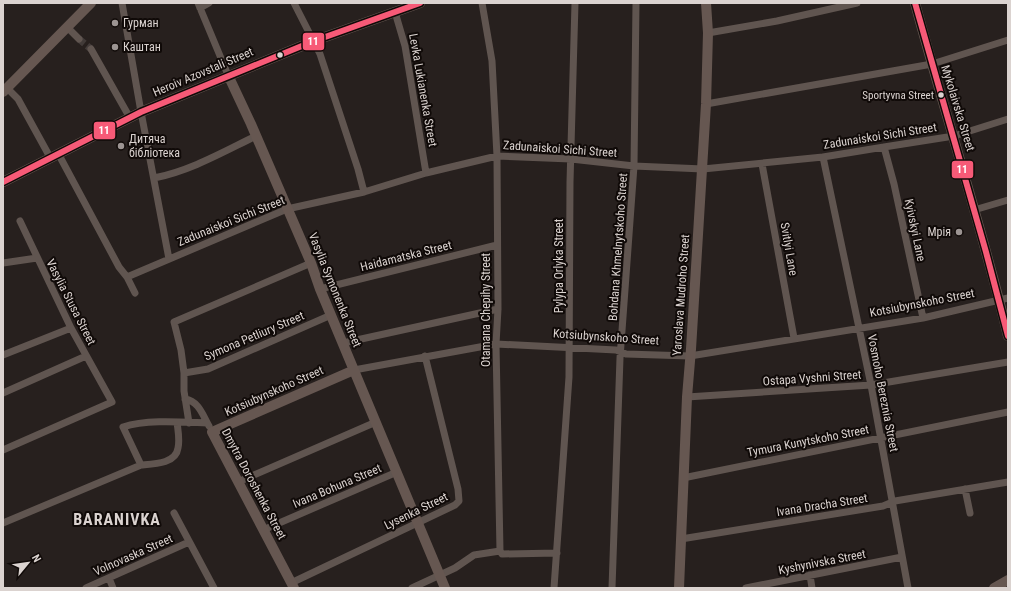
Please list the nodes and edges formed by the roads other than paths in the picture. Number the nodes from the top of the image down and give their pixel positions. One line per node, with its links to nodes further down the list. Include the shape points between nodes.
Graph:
1 (91, 3): 14 (street)
2 (122, 3): 24 (street)
3 (209, 3): 12 (street)
4 (294, 3): 18 (street)
5 (420, 3): 13 (street, Heroiv Azovstali Street)
6 (482, 3): 30 (street, Otamana Chepihy Street, via 492,61)
7 (575, 3): 33 (street, Pylypa Orlyka Street)
8 (636, 3): 35 (street, Bohdana Khmelnytskoho Street)
9 (706, 3): 15 (street, Yaroslava Mudroho Street)
10 (857, 3): 15 (street)
11 (915, 3): 20 (street, Mykolaivska Street)
12 (199, 5): 21 (street, Vasylia Symonenka Street)
13 (395, 12): 18 (street, Heroiv Azovstali Street); 37 (street, Levka Lukianenka Street, via 405,46)
14 (67, 27): 16 (street); 22 (street)
15 (708, 33): 23 (street, Yaroslava Mudroho Street)
16 (79, 39)
17 (1008, 40): 20 (street)
18 (314, 41): 21 (street, Heroiv Azovstali Street); 40 (street, via 323,61)
19 (91, 49): 25 (street)
20 (932, 64): 23 (street); 28 (street, Mykolaivska Street)
21 (228, 75): 24 (street, Heroiv Azovstali Street); 27 (street, Vasylia Symonenka Street)
22 (5, 90): 31 (street, via 18,99)
23 (706, 104): 36 (street, Yaroslava Mudroho Street)
24 (141, 112): 25 (street, Heroiv Azovstali Street); 38 (street)
25 (130, 118): 31 (street, Heroiv Azovstali Street)
26 (1008, 119): 28 (street, Zadunaiskoi Sichi Street)
27 (256, 136): 38 (street, via 192,166); 42 (street, Vasylia Symonenka Street)
28 (954, 136): 29 (street, Zadunaiskoi Sichi Street); 43 (street, Mykolaivska Street)
29 (884, 147): 32 (street, Zadunaiskoi Sichi Street); 56 (street, Kyivskyi Lane)
30 (497, 156): 33 (street, Zadunaiskoi Sichi Street); 37 (street, Zadunaiskoi Sichi Street); 45 (street, Otamana Chepihy Street)
31 (55, 157): 39 (street, Heroiv Azovstali Street); 50 (street)
32 (823, 157): 34 (street, Zadunaiskoi Sichi Street); 58 (street, Vosmoho Bereznia Street)
33 (571, 159): 35 (street, Zadunaiskoi Sichi Street); 63 (street, Pylypa Orlyka Street)
34 (762, 164): 36 (street, Zadunaiskoi Sichi Street); 60 (street, Svitlyi Lane)
35 (634, 166): 36 (street, Zadunaiskoi Sichi Street); 64 (street, Bohdana Khmelnytskoho Street)
36 (702, 169): 68 (street, Yaroslava Mudroho Street)
37 (426, 173): 40 (street, Zadunaiskoi Sichi Street)
38 (154, 178): 47 (street)
39 (3, 182)
40 (364, 192): 42 (street, Zadunaiskoi Sichi Street)
41 (1008, 200): 43 (street)
42 (287, 209): 47 (street, Zadunaiskoi Sichi Street); 49 (street, Vasylia Symonenka Street)
43 (974, 210): 53 (street, Mykolaivska Street)
44 (20, 222): 46 (street, Vasylia Stusa Street)
45 (497, 245): 51 (street, Haidamatska Street); 54 (street, Otamana Chepihy Street)
46 (37, 258): 48 (street, Vasylia Stusa Street); 57 (street, Vasylia Stusa Street)
47 (169, 259): 50 (street, Zadunaiskoi Sichi Street)
48 (3, 263)
49 (311, 263): 51 (street, Vasylia Symonenka Street); 71 (street, via 174,322)
50 (127, 277): 52 (street)
51 (320, 289): 55 (street, Vasylia Symonenka Street)
52 (135, 293)
53 (1004, 299): 56 (street, Kotsiubynskoho Street); 59 (street, Mykolaivska Street)
54 (498, 309): 61 (street); 62 (street, Otamana Chepihy Street)
55 (331, 315): 61 (street, Vasylia Symonenka Street); 71 (street, Symona Petliury Street, via 208,369)
56 (923, 318): 58 (street, Kotsiubynskoho Street)
57 (71, 328): 65 (street); 66 (street, Vasylia Stusa Street)
58 (860, 328): 60 (street, Kotsiubynskoho Street); 72 (street, Vosmoho Bereznia Street)
59 (1008, 336)
60 (794, 338): 68 (street, Kotsiubynskoho Street)
61 (343, 343): 70 (street, Vasylia Symonenka Street)
62 (496, 344): 63 (street, Kotsiubynskoho Street); 67 (street, Kotsiubynskoho Street); 97 (street, Otamana Chepihy Street)
63 (570, 347): 64 (street, Kotsiubynskoho Street); 98 (street, Pylypa Orlyka Street)
64 (621, 352): 68 (street, Kotsiubynskoho Street); 111 (street, Bohdana Khmelnytskoho Street)
65 (3, 355)
66 (86, 356): 73 (street, Vasylia Stusa Street); 82 (street, Vasylia Stusa Street, via 112,402)
67 (426, 356): 70 (street, Kotsiubynskoho Street); 92 (street, Lysenka Street, via 459,501)
68 (690, 356): 74 (street, Yaroslava Mudroho Street)
69 (1008, 362): 72 (street, Ostapa Vyshni Street)
70 (354, 370): 78 (street, Vasylia Symonenka Street); 80 (street, Kotsiubynskoho Street)
71 (184, 373): 75 (street)
72 (871, 385): 74 (street, Ostapa Vyshni Street); 81 (street, Vosmoho Bereznia Street)
73 (3, 393)
74 (687, 397): 85 (street, Yaroslava Mudroho Street)
75 (185, 399): 79 (street); 80 (street, Dmytra Doroshenka Street, via 193,401 199,408)
76 (1008, 412): 81 (street, Tymura Kunytskoho Street)
77 (177, 422): 79 (street); 83 (street, via 178,449 175,456 163,462); 83 (street, via 123,427)
78 (376, 422): 84 (street, Vasylia Symonenka Street); 86 (street)
79 (189, 423): 80 (street)
80 (209, 428): 86 (street, Dmytra Doroshenka Street)
81 (881, 438): 85 (street, Tymura Kunytskoho Street); 89 (street, Vosmoho Bereznia Street)
82 (3, 450)
83 (141, 465): 93 (street)
84 (397, 472): 92 (street, Vasylia Symonenka Street); 94 (street, Ivana Bohuna Street)
85 (683, 478): 95 (street, Yaroslava Mudroho Street)
86 (238, 482): 94 (street, Dmytra Doroshenka Street)
87 (1008, 482): 88 (street, Ivana Dracha Street)
88 (965, 489): 89 (street, Ivana Dracha Street); 91 (street)
89 (892, 503): 95 (street, Ivana Dracha Street); 99 (street, Vosmoho Bereznia Street)
90 (174, 513): 96 (street, Volnovaska Street)
91 (970, 513)
92 (418, 522): 100 (street, Vasylia Symonenka Street); 104 (street, Lysenka Street)
93 (3, 523)
94 (263, 530): 104 (street, Dmytra Doroshenka Street)
95 (680, 539): 112 (street, Yaroslava Mudroho Street)
96 (189, 542): 102 (street, Volnovaska Street); 107 (street, Volnovaska Street)
97 (500, 551): 98 (street, via 502,554); 100 (street, via 474,555)
98 (557, 553): 110 (street, Pylypa Orlyka Street)
99 (902, 557): 101 (street, Kyshynivska Street); 115 (street, Vosmoho Bereznia Street)
100 (440, 575): 108 (street); 109 (street, Vasylia Symonenka Street)
101 (810, 575): 113 (street, Kyshynivska Street); 114 (street)
102 (109, 578): 105 (street, Volnovaska Street); 106 (street)
103 (1008, 580): 116 (street)
104 (293, 585)
105 (86, 588)
106 (113, 588)
107 (214, 588)
108 (412, 588)
109 (445, 588)
110 (554, 588)
111 (612, 588)
112 (679, 588)
113 (746, 588)
114 (812, 588)
115 (908, 588)
116 (994, 588)

